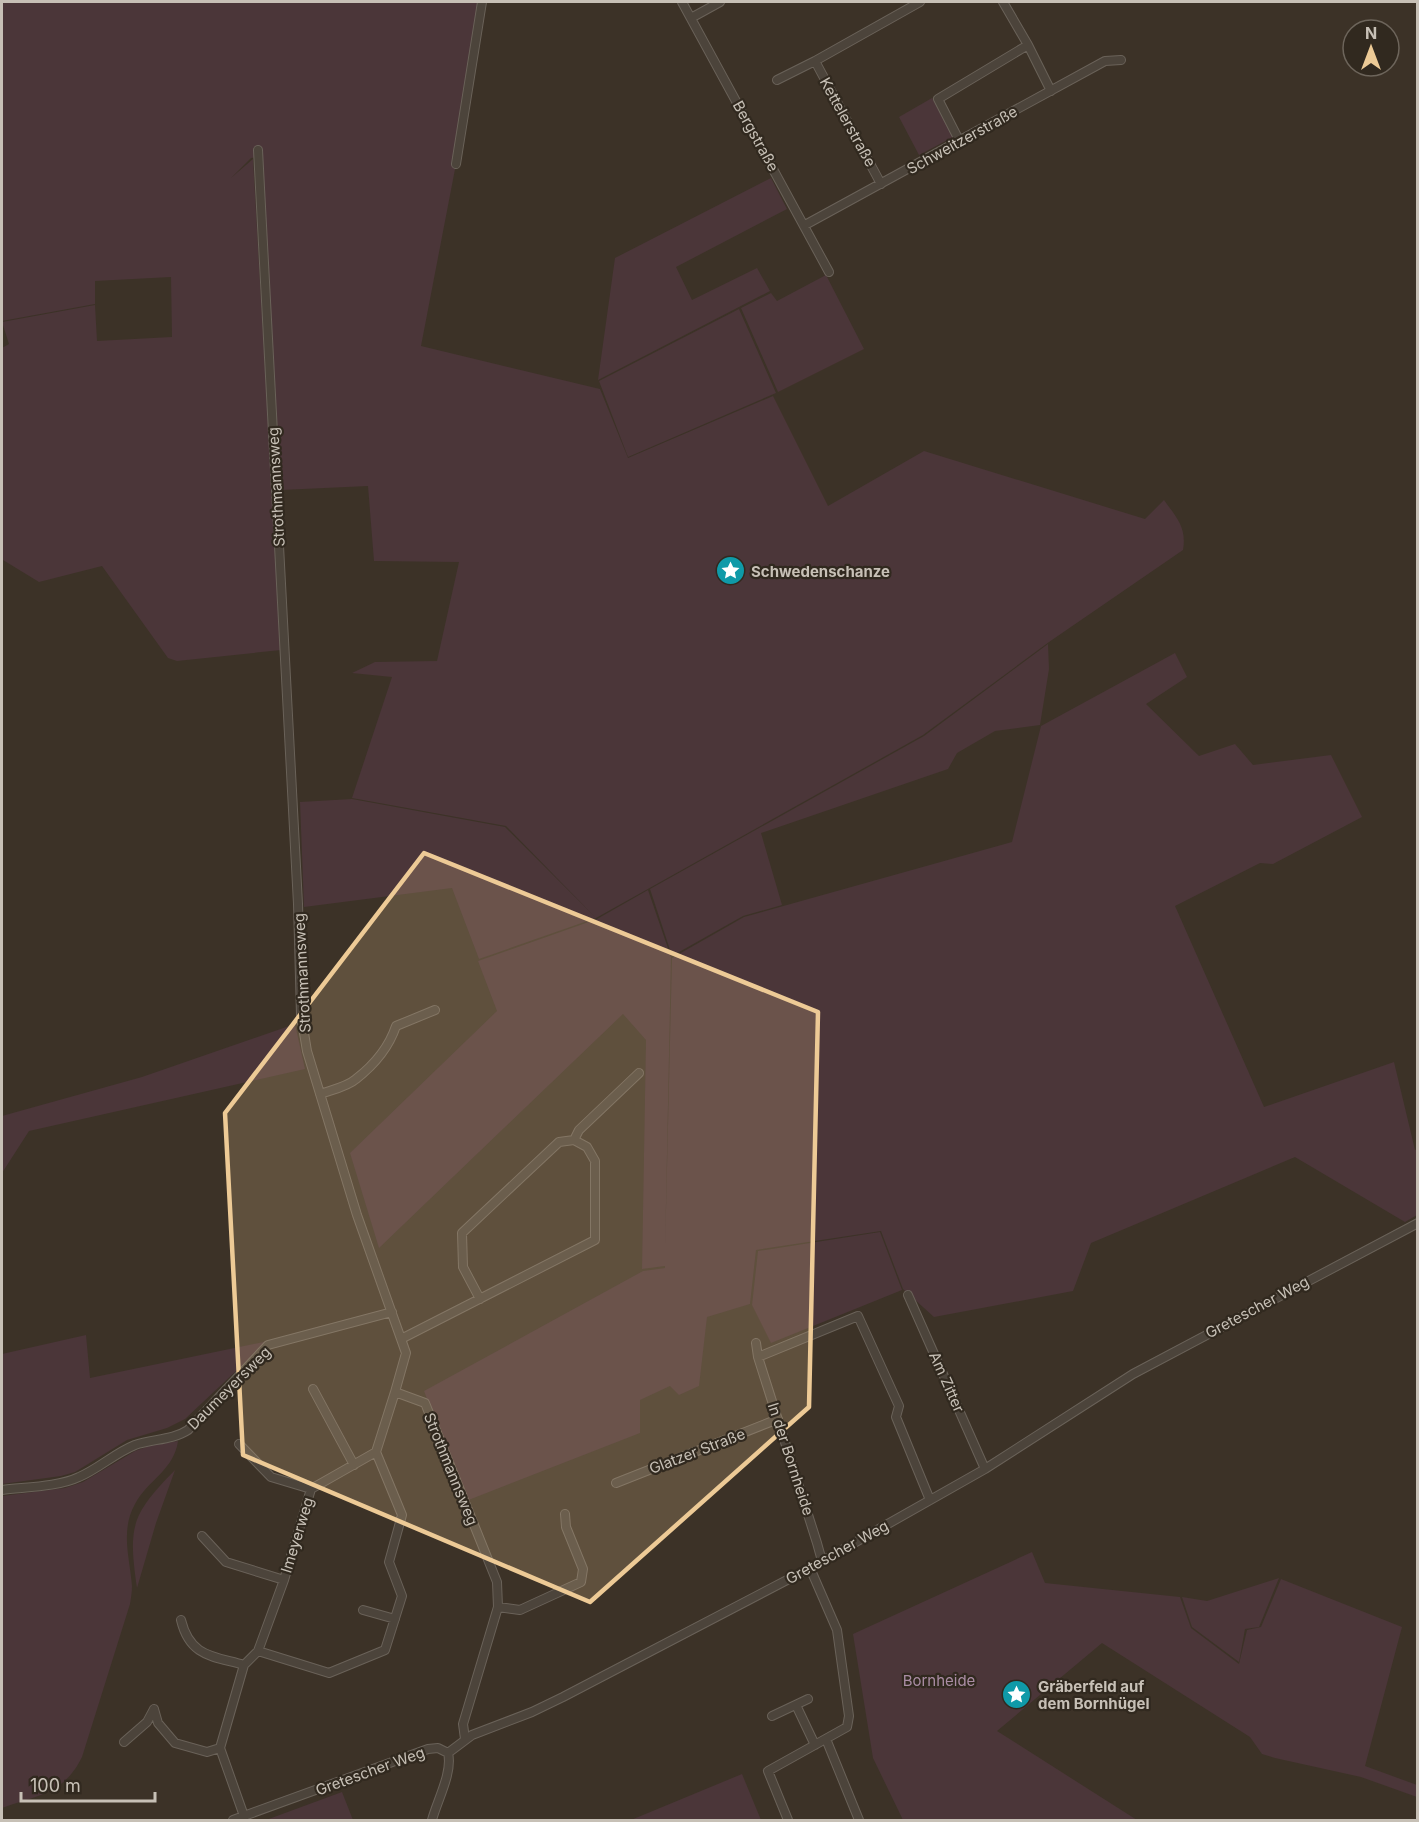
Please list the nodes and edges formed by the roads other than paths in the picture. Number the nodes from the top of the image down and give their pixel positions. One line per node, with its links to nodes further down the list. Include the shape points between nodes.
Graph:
1 (482, 2): 14 (street)
2 (682, 2): 6 (street, Bergstraße)
3 (720, 2): 6 (street)
4 (920, 2): 9 (street, Kettelerstraße)
5 (1003, 2): 7 (street)
6 (691, 18): 16 (street, Bergstraße)
7 (1028, 45): 11 (street); 12 (street, via 938,99)
8 (1121, 60): 11 (street, Schweitzerstraße, via 1105,61)
9 (815, 61): 10 (street, Kettelerstraße); 15 (street, Kettelerstraße)
10 (777, 80)
11 (1051, 91): 12 (street, Schweitzerstraße)
12 (960, 142): 15 (street, Schweitzerstraße)
13 (258, 150): 20 (street, Strothmannsweg, via 301,1015)
14 (456, 164)
15 (881, 184): 16 (street, Schweitzerstraße)
16 (805, 225): 17 (street, Bergstraße)
17 (829, 272)
18 (435, 1010): 20 (street, via 396,1026 385,1051 355,1081)
19 (639, 1073): 21 (street, via 579,1130)
20 (320, 1094): 25 (street, Strothmannsweg)
21 (574, 1140): 24 (street, via 559,1142 462,1233 463,1267); 24 (street, via 587,1147 595,1161 595,1240)
22 (1418, 1223): 35 (street, Gretescher Weg, via 1133,1374)
23 (908, 1295): 35 (street, Am Zitter)
24 (480, 1299): 26 (street)
25 (392, 1312): 26 (street, Strothmannsweg); 38 (street, Daumeyersweg, via 268,1345 182,1434 131,1447 78,1478)
26 (401, 1339): 30 (street, Strothmannsweg, via 406,1353)
27 (756, 1343): 28 (street, In der Bornheide)
28 (758, 1357): 31 (street, In der Bornheide); 39 (street, via 858,1316 899,1406 896,1417)
29 (313, 1389): 34 (street)
30 (395, 1392): 33 (street); 45 (street, Strothmannsweg, via 425,1403 497,1582)
31 (778, 1419): 36 (street, Glatzer Straße); 42 (street, In der Bornheide)
32 (239, 1444): 37 (street, Imeyerweg, via 271,1477)
33 (376, 1452): 34 (street, Imeyerweg); 47 (street, via 402,1515 389,1562 402,1596)
34 (354, 1465): 37 (street, Imeyerweg)
35 (985, 1469): 39 (street, Gretescher Weg)
36 (616, 1483)
37 (311, 1489): 44 (street, Imeyerweg)
38 (2, 1490)
39 (930, 1500): 42 (street, Gretescher Weg)
40 (565, 1514): 45 (street, via 566,1527 583,1569 581,1582 520,1610)
41 (202, 1536): 44 (street, Imeyerweg, via 226,1562)
42 (822, 1561): 43 (street, Gretescher Weg)
43 (810, 1568): 54 (street, Gretescher Weg, via 563,1697); 55 (street, via 837,1630 849,1716 847,1727)
44 (284, 1580): 49 (street, Imeyerweg)
45 (498, 1607): 54 (street, Strothmannsweg, via 463,1724)
46 (363, 1610): 47 (street)
47 (395, 1619): 49 (street, via 385,1650 328,1673)
48 (181, 1620): 50 (street, via 184,1634 200,1652)
49 (258, 1651): 50 (street, Imeyerweg)
50 (244, 1665): 58 (street, Imeyerweg)
51 (808, 1699): 52 (street)
52 (796, 1705): 53 (street); 57 (street)
53 (772, 1716)
54 (465, 1739): 59 (street, Gretescher Weg)
55 (826, 1739): 57 (street); 64 (street)
56 (124, 1742): 58 (street, via 147,1722 154,1709 158,1723 175,1743 207,1752)
57 (815, 1745): 63 (street, via 768,1772)
58 (220, 1748): 60 (street)
59 (448, 1752): 60 (street, Gretescher Weg, via 428,1749); 62 (street, via 448,1771)
60 (244, 1816): 61 (street, Gretescher Weg)
61 (233, 1821)
62 (432, 1821)
63 (788, 1821)
64 (859, 1821)

